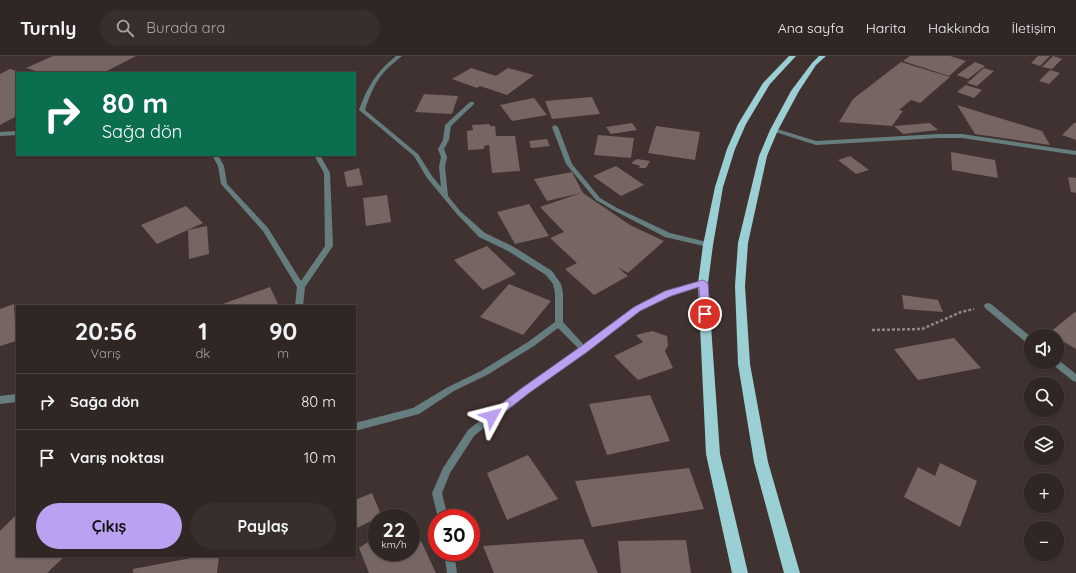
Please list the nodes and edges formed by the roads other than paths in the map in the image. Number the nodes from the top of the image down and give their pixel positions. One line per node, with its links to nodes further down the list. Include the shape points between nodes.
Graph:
1 (399, 56): 5 (street, via 373,81)
2 (793, 56): 14 (highway, via 766,83 742,124 719,187)
3 (823, 56): 7 (highway, via 814,64 795,91)
4 (472, 103): 13 (street, via 448,125 446,140 441,149 444,157 442,167)
5 (358, 111): 13 (street, via 416,155 429,177)
6 (555, 127): 14 (street, via 569,164 598,199 668,235)
7 (774, 130): 10 (street, via 816,143 962,136); 31 (highway, via 763,156 743,243 740,286 744,364 761,462)
8 (16, 133): 9 (street)
9 (0, 134)
10 (1076, 153)
11 (216, 156): 16 (street, via 221,166 224,184 266,230)
12 (318, 156): 16 (street, via 326,173 329,246)
13 (445, 196): 19 (street, via 482,235 511,249 549,273 557,284 559,293)
14 (708, 245): 15 (highway)
15 (703, 283): 21 (street, via 668,294 637,309); 30 (highway, via 713,454)
16 (301, 287): 17 (street)
17 (299, 305)
18 (988, 306): 20 (street)
19 (559, 323): 21 (street); 26 (street, via 484,373 451,389 416,411)
20 (1024, 336)
21 (584, 350): 27 (street, via 525,390 471,433 454,457 437,493)
22 (1064, 369): 23 (street)
23 (1076, 379)
24 (16, 398): 25 (street)
25 (0, 400)
26 (356, 427)
27 (441, 509)
28 (450, 561): 29 (street)
29 (452, 573)
30 (740, 573)
31 (792, 573)

